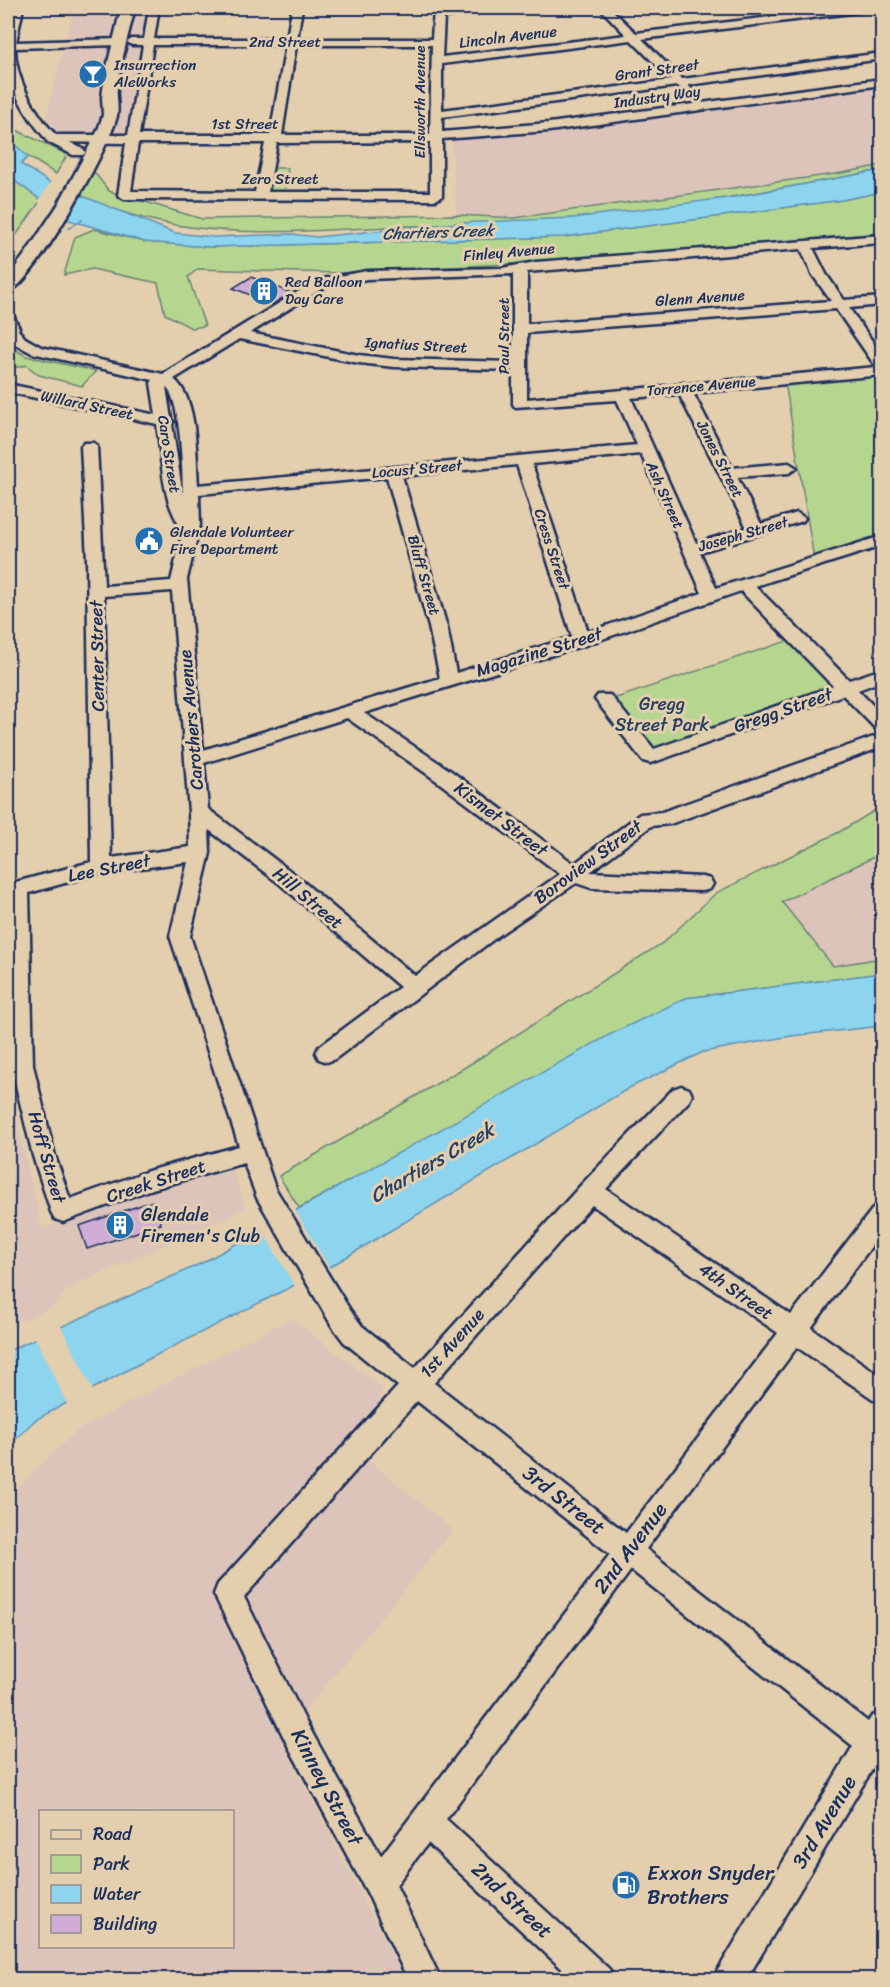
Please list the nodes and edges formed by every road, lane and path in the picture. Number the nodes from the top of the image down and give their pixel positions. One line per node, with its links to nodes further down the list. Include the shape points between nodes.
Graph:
1 (18, 8): 14 (street)
2 (128, 8): 10 (main road)
3 (154, 8): 11 (street)
4 (297, 8): 12 (street)
5 (494, 8): 8 (street)
6 (605, 8): 9 (street)
7 (867, 8): 9 (street, Lincoln Avenue)
8 (439, 11): 13 (street, Ellsworth Avenue)
9 (635, 37): 16 (street, Lincoln Avenue); 17 (street)
10 (126, 42): 11 (street, 2nd Street); 14 (street, 2nd Street); 25 (main road, via 109,99 110,114)
11 (150, 42): 12 (street, 2nd Street); 23 (street)
12 (293, 42): 13 (street, 2nd Street); 24 (street)
13 (437, 42): 16 (street, Ellsworth Avenue)
14 (8, 45): 22 (street, via 8,60 19,90)
15 (882, 56): 17 (street, Grant Street)
16 (438, 61): 20 (street, Ellsworth Avenue)
17 (678, 82): 19 (street); 20 (street, Grant Street)
18 (882, 82): 19 (street, Industry Way)
19 (702, 106): 21 (street, Industry Way, via 549,128)
20 (436, 114): 21 (street, Ellsworth Avenue)
21 (436, 138): 24 (street, 1st Street); 27 (street, Ellsworth Avenue)
22 (53, 139): 25 (main road)
23 (132, 139): 24 (street, 1st Street); 25 (street, 1st Street); 26 (street, Zero Street, via 123,195)
24 (274, 139): 26 (street)
25 (83, 153): 28 (main road)
26 (261, 195): 27 (street, Zero Street)
27 (436, 196)
28 (35, 238): 31 (main road); 33 (main road)
29 (882, 239): 30 (street, Finley Avenue)
30 (805, 245): 32 (street, Finley Avenue); 35 (street, via 819,274)
31 (8, 264)
32 (520, 269): 37 (street, Paul Street); 38 (street, Finley Avenue, via 336,279 322,283)
33 (9, 288)
34 (882, 301): 35 (street, Glenn Avenue)
35 (841, 304): 37 (street, Glenn Avenue); 39 (street)
36 (8, 325): 42 (street, via 20,341 37,350)
37 (519, 329): 40 (street, Paul Street)
38 (239, 335): 40 (street, Ignatius Street, via 371,361); 42 (street, Finley Avenue)
39 (882, 365)
40 (521, 366): 46 (street, Paul Street)
41 (882, 371): 43 (street, Torrence Avenue)
42 (165, 379): 47 (street, Caro Street, via 157,387); 54 (street, Carothers Avenue, via 177,389 185,417)
43 (683, 387): 45 (street, Torrence Avenue); 53 (street, Jones Street)
44 (8, 388): 47 (street, Willard Street)
45 (621, 393): 46 (street, Torrence Avenue); 49 (street, Ash Street)
46 (520, 404)
47 (165, 422): 56 (street, Caro Street, via 175,495)
48 (89, 446): 62 (street, Center Street)
49 (644, 449): 50 (street, Locust Street); 59 (street, Ash Street)
50 (523, 459): 52 (street, Locust Street); 64 (street, Cress Street)
51 (789, 468): 53 (street)
52 (393, 471): 54 (street, Locust Street); 66 (street, Bluff Street, via 438,627)
53 (726, 473): 57 (street, Jones Street)
54 (191, 490): 56 (street, Carothers Avenue)
55 (797, 518): 57 (street, Joseph Street)
56 (191, 531): 61 (street, Carothers Avenue)
57 (757, 531): 59 (street, Joseph Street)
58 (882, 541): 60 (street, Magazine Street)
59 (689, 550): 63 (street, Ash Street)
60 (744, 584): 63 (street, Magazine Street); 67 (street)
61 (180, 585): 62 (street); 72 (street, Carothers Avenue)
62 (95, 592): 75 (street, Center Street)
63 (711, 595): 64 (street, Magazine Street)
64 (582, 640): 66 (street, Magazine Street)
65 (882, 675): 67 (street, Gregg Street)
66 (449, 680): 69 (street, Magazine Street)
67 (847, 688): 68 (street, Gregg Street, via 650,757); 70 (street)
68 (604, 699)
69 (350, 712): 72 (street, Magazine Street); 76 (street, Kismet Street, via 444,776)
70 (882, 724)
71 (882, 740): 76 (street, Boroview Street, via 663,819 647,819)
72 (195, 759): 73 (street, Carothers Avenue)
73 (199, 812): 74 (street, Carothers Avenue); 79 (street, Hill Street, via 287,879)
74 (200, 854): 75 (street, Lee Street); 82 (street, Carothers Avenue, via 180,936)
75 (101, 866): 78 (street, Lee Street)
76 (574, 874): 77 (street, Kismet Street, via 591,881); 79 (street, Boroview Street)
77 (703, 884)
78 (19, 888): 84 (street, Hoff Street, via 22,1065 44,1156)
79 (414, 987): 80 (street, Boroview Street)
80 (327, 1053)
81 (681, 1095): 83 (street, 1st Avenue)
82 (250, 1152): 84 (street, Creek Street, via 148,1181); 86 (street, Carothers Avenue)
83 (590, 1191): 87 (street, 4th Street); 88 (street, 1st Avenue)
84 (63, 1212)
85 (882, 1214): 87 (street, 2nd Avenue)
86 (280, 1219): 88 (street, 3rd Street, via 353,1334)
87 (793, 1331): 89 (street, 4th Street); 90 (street, 2nd Avenue)
88 (414, 1384): 90 (street, 3rd Street); 91 (street, 1st Avenue)
89 (882, 1391)
90 (628, 1550): 92 (street, 3rd Street); 93 (street, 2nd Avenue)
91 (228, 1594): 94 (street, Kinney Street, via 296,1732)
92 (879, 1740): 97 (street, 3rd Avenue)
93 (426, 1821): 94 (street, 2nd Avenue); 96 (street, 2nd Street)
94 (379, 1883): 95 (street, Kinney Street)
95 (425, 1980)
96 (598, 1980)
97 (728, 1980)

